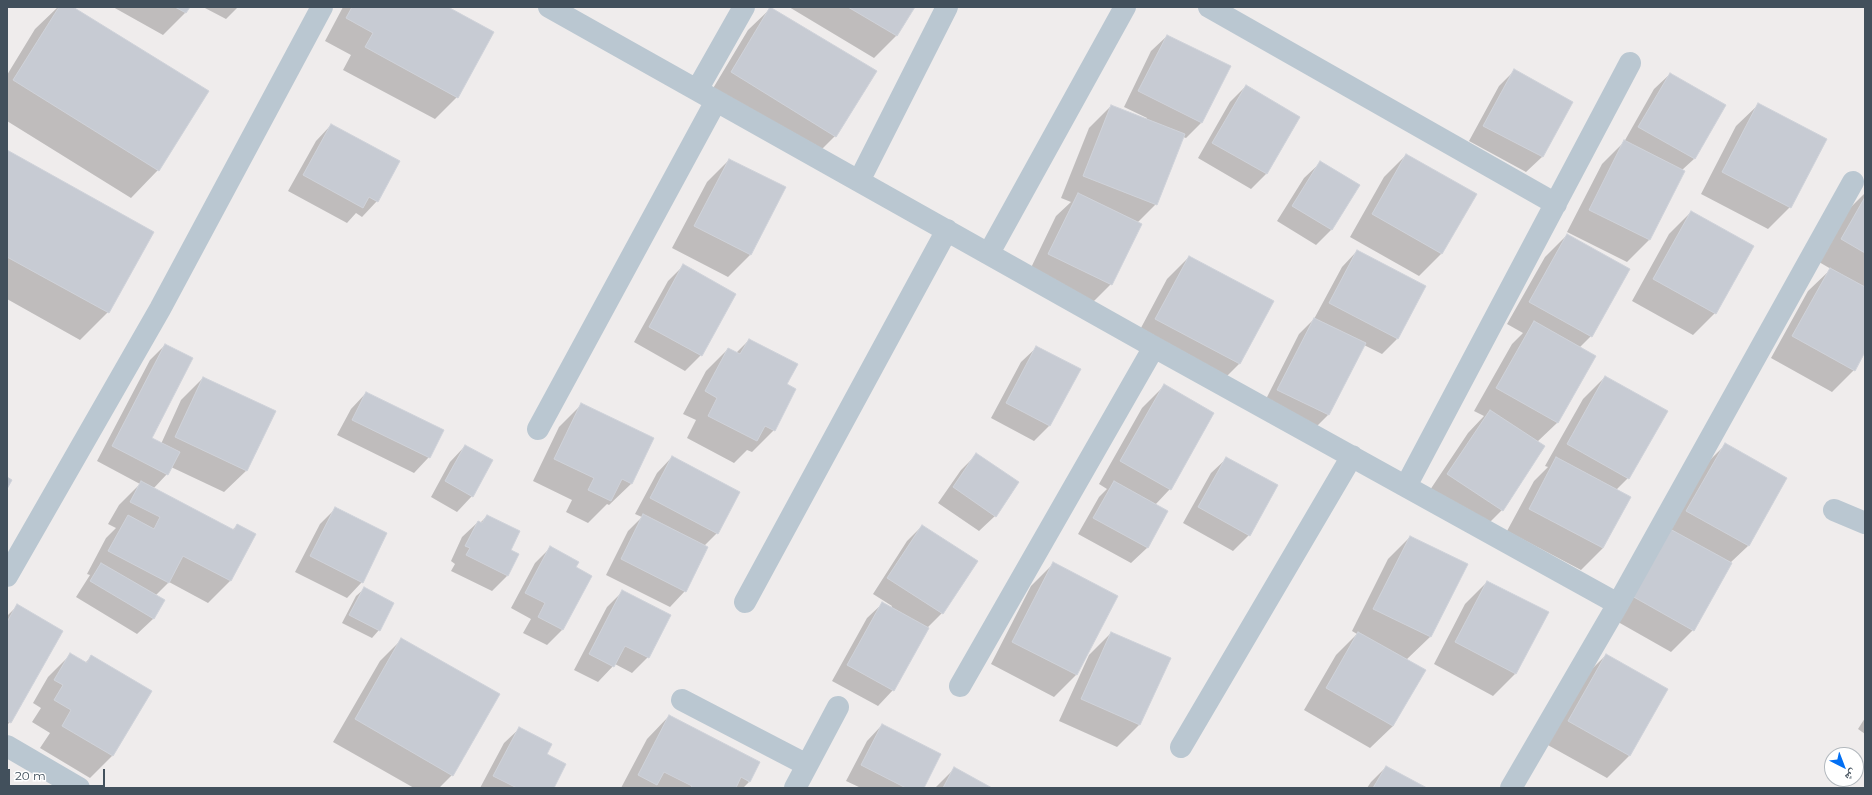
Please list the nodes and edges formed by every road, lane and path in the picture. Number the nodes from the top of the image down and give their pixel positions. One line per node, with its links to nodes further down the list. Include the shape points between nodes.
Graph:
1 (322, 7): 21 (street, via 160,309)
2 (549, 7): 8 (street)
3 (744, 7): 8 (street)
4 (947, 7): 10 (street)
5 (1125, 7): 14 (street)
6 (1209, 7): 12 (street)
7 (1630, 63): 12 (street)
8 (697, 90): 9 (street)
9 (716, 101): 10 (street); 16 (street)
10 (859, 181): 13 (street)
11 (1853, 182): 23 (street)
12 (1556, 204): 18 (street)
13 (947, 230): 14 (street); 22 (street)
14 (988, 253): 15 (street)
15 (1154, 347): 17 (street); 24 (street)
16 (538, 429)
17 (1352, 456): 18 (street); 28 (street)
18 (1406, 486): 23 (street)
19 (1834, 510): 20 (street)
20 (1865, 523)
21 (7, 576)
22 (745, 602)
23 (1618, 604): 32 (street)
24 (960, 686)
25 (682, 700): 29 (street)
26 (838, 707): 29 (street)
27 (7, 746): 30 (street)
28 (1181, 747)
29 (807, 765): 31 (street)
30 (79, 788)
31 (795, 788)
32 (1511, 788)

